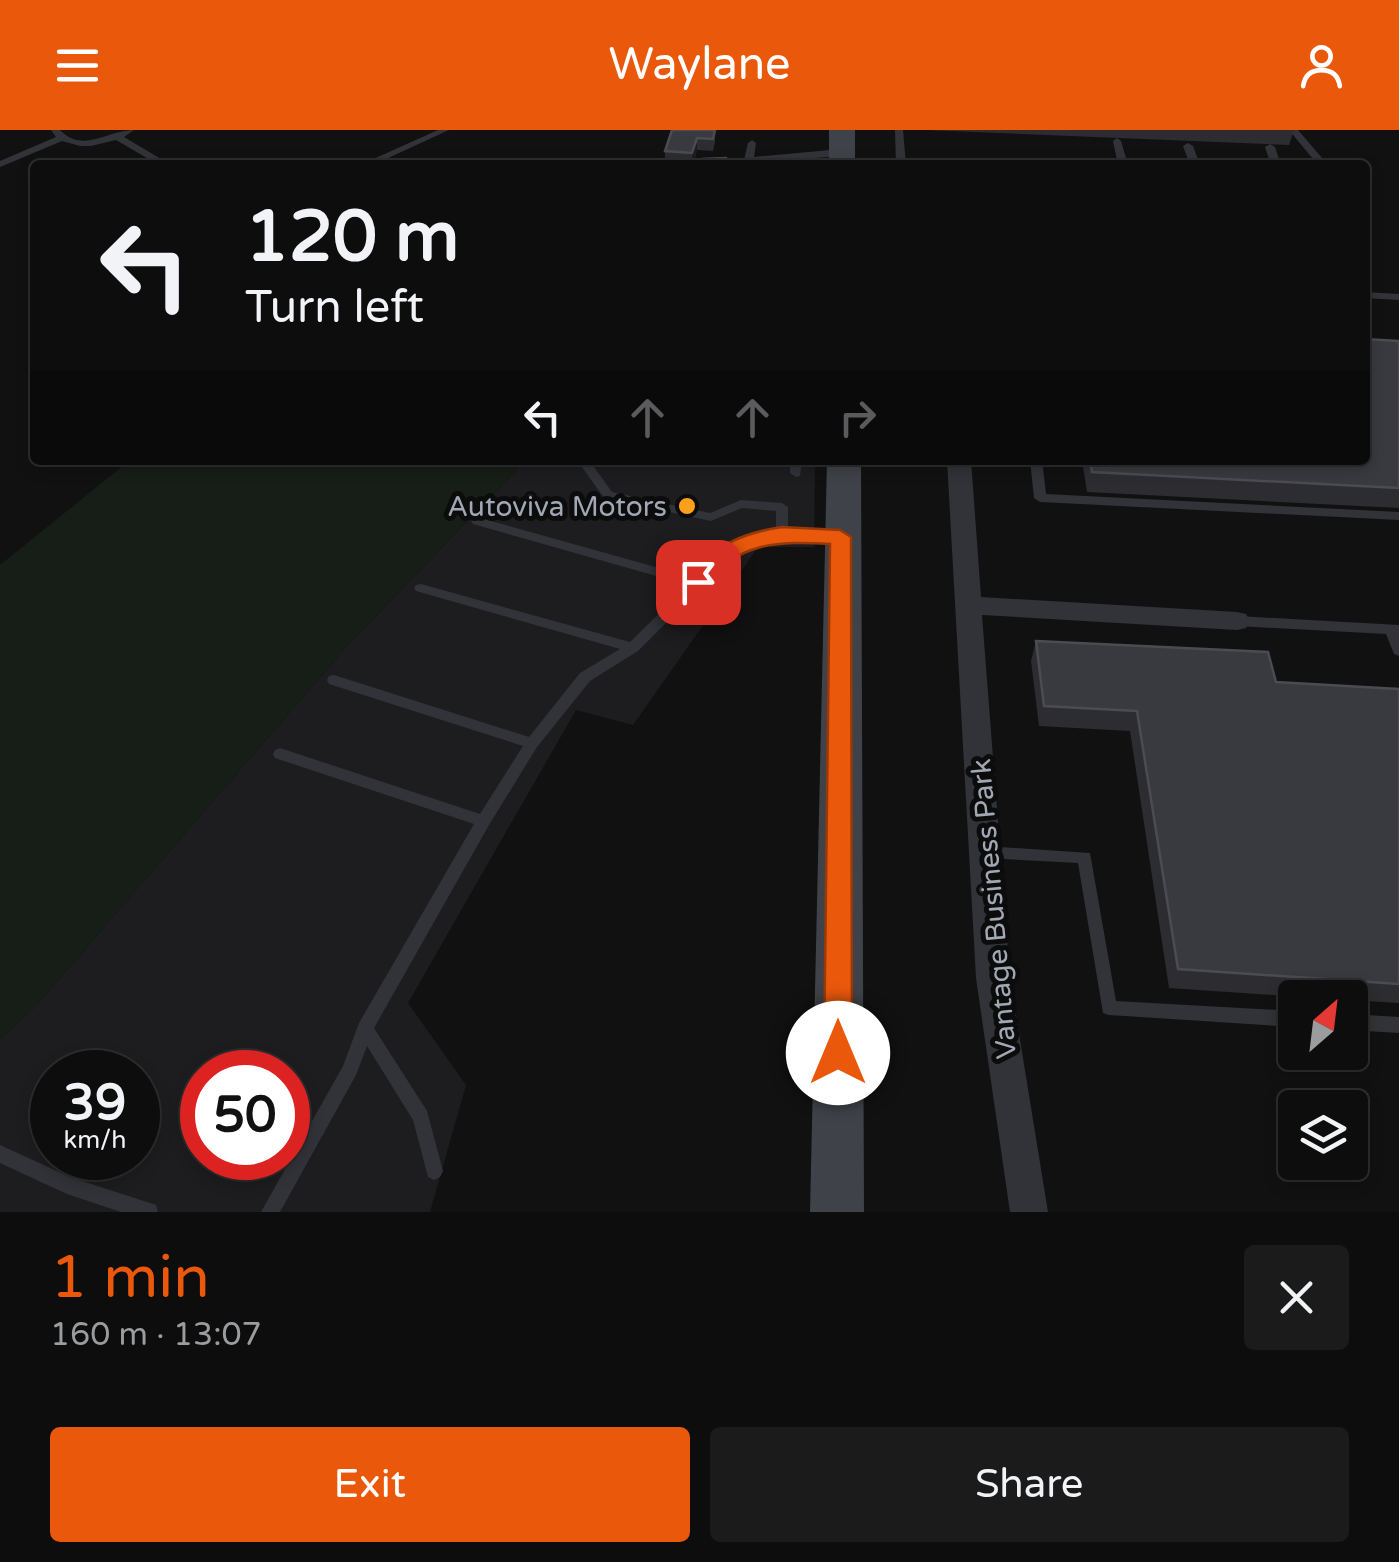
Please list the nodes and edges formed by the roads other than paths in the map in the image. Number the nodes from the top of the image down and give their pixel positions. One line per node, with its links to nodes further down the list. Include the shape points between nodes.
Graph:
1 (130, 130): 6 (lane)
2 (445, 130): 13 (lane)
3 (899, 130): 14 (lane)
4 (1293, 130): 18 (lane)
5 (58, 134): 6 (lane, via 90,143); 19 (lane)
6 (117, 138): 12 (lane)
7 (1118, 141): 15 (lane)
8 (752, 143): 11 (lane, via 749,160)
9 (1188, 146): 16 (lane)
10 (1270, 147): 17 (lane)
11 (842, 150)
12 (157, 160)
13 (377, 160)
14 (900, 160)
15 (1122, 160)
16 (1193, 160)
17 (1274, 160)
18 (1319, 160)
19 (0, 164)
20 (1370, 295): 21 (lane)
21 (1399, 296)
22 (587, 465): 28 (lane, via 608,494 711,517 741,504 782,507)
23 (844, 465): 29 (main road)
24 (959, 465): 32 (street, Vantage Business Park)
25 (1037, 465): 26 (lane, via 1040,498)
26 (1399, 516)
27 (478, 520): 30 (lane)
28 (782, 534): 29 (lane); 30 (lane, via 752,538 708,564)
29 (840, 537): 50 (main road)
30 (698, 582): 35 (lane)
31 (421, 588): 35 (lane)
32 (969, 605): 33 (street); 41 (street, Vantage Business Park)
33 (1238, 621): 34 (lane)
34 (1395, 630): 36 (lane)
35 (634, 648): 38 (lane, via 585,677)
36 (1399, 651)
37 (334, 680): 38 (lane)
38 (532, 743): 40 (lane)
39 (280, 754): 40 (lane)
40 (484, 821): 45 (lane)
41 (985, 852): 42 (lane, via 1085,858 1109,1008); 51 (street, Vantage Business Park, via 994,978)
42 (1278, 1018)
43 (1368, 1023): 44 (lane)
44 (1399, 1025)
45 (365, 1028): 47 (lane, via 422,1117); 49 (lane, via 350,1069)
46 (0, 1154): 48 (lane)
47 (434, 1171)
48 (149, 1212)
49 (270, 1212)
50 (838, 1212)
51 (1029, 1212)

